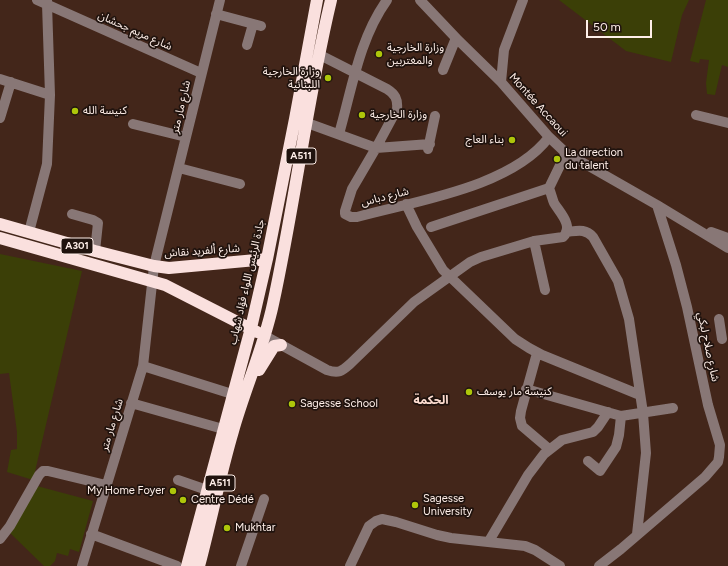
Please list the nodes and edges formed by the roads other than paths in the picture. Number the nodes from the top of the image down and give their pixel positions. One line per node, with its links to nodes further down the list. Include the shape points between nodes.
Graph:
1 (220, 0): 8 (street, شارع مار متر)
2 (317, 0): 22 (highway, جادة الرئيس اللواء فؤاد شهاب / A511)
3 (331, 0): 11 (highway, جادة الرئيس اللواء فؤاد شهاب / A511)
4 (387, 0): 14 (street, via 367,35)
5 (420, 0): 9 (street, Montée Accaoui)
6 (523, 0): 17 (street, via 504,50)
7 (44, 1): 13 (street, شارع مريم جحشان); 18 (street)
8 (216, 14): 10 (street, via 257,25); 13 (street, شارع مار متر)
9 (456, 38): 12 (street); 17 (street, Montée Accaoui)
10 (247, 45)
11 (320, 56): 14 (street); 22 (highway, جادة الرئيس اللواء فؤاد شهاب / A511)
12 (443, 70)
13 (201, 73): 26 (street, شارع مار متر)
14 (356, 73): 25 (street); 28 (street, via 392,92 397,99 397,109)
15 (0, 78): 16 (street)
16 (11, 82): 18 (street); 21 (street)
17 (501, 82): 27 (street, Montée Accaoui)
18 (50, 94): 41 (street, via 47,164)
19 (696, 115): 23 (street)
20 (435, 116): 28 (street, via 429,147)
21 (0, 118)
22 (301, 120): 25 (street); 35 (highway, جادة الرئيس اللواء فؤاد شهاب / A511); 55 (highway, جادة الرئيس اللواء فؤاد شهاب / A511, via 286,242)
23 (728, 123)
24 (133, 124): 26 (street)
25 (339, 134): 28 (street)
26 (186, 137): 30 (street, شارع مار متر)
27 (548, 137): 29 (street, Montée Accaoui); 33 (street, شارع دباس, via 542,146 528,157 487,180)
28 (376, 148): 33 (street, شارع دباس, via 352,189 346,214 357,217)
29 (566, 153): 32 (street); 34 (street, Montée Accaoui)
30 (179, 168): 31 (street); 49 (street, شارع مار متر)
31 (240, 184)
32 (549, 188): 38 (street); 40 (street, via 554,202 566,220)
33 (406, 204): 50 (street, via 437,261)
34 (657, 204): 39 (street, Montée Accaoui); 76 (street, شارع صلاح لبكي, via 685,300 720,451 718,462 711,471)
35 (278, 206): 47 (highway, جادة الرئيس اللواء فؤاد شهاب / A511); 48 (highway, via 260,251)
36 (72, 214): 46 (street, via 98,223)
37 (0, 224): 41 (highway, شارع ألفريد نقاش / A301)
38 (431, 227)
39 (696, 228): 43 (street, Montée Accaoui); 45 (street, Montée Accaoui)
40 (567, 229): 44 (street, via 565,236 561,238); 61 (street, via 582,230 591,235 618,281 629,320)
41 (28, 232): 46 (highway, شارع ألفريد نقاش / A301)
42 (0, 238): 51 (highway, A301)
43 (728, 238)
44 (534, 241): 50 (street, via 475,259); 52 (street)
45 (728, 248)
46 (95, 251): 49 (highway, شارع ألفريد نقاش / A301)
47 (267, 259): 48 (highway, شارع ألفريد نقاش); 54 (highway, جادة الرئيس اللواء فؤاد شهاب / A511); 55 (highway, via 273,269 264,317)
48 (243, 262): 49 (highway, شارع ألفريد نقاش, via 169,268)
49 (154, 266): 51 (street, شارع مار متر)
50 (450, 277): 57 (street, via 414,302 342,370 327,370); 58 (street, via 515,339)
51 (152, 285): 54 (highway, A301, via 165,285); 59 (street, شارع مار متر)
52 (545, 290)
53 (719, 319): 56 (street)
54 (251, 328): 55 (highway); 62 (highway, جادة الرئيس اللواء فؤاد شهاب / A511)
55 (265, 336): 57 (street); 62 (highway, A511)
56 (722, 339)
57 (281, 345): 62 (highway, via 274,346 269,352)
58 (537, 352): 60 (street); 61 (street)
59 (142, 366): 62 (street); 63 (street, شارع مار متر)
60 (526, 389): 65 (street); 69 (street, via 520,412 521,424)
61 (640, 395): 66 (street)
62 (237, 398): 68 (highway, جادة الرئيس اللواء فؤاد شهاب / A511); 82 (highway, جادة الرئيس اللواء فؤاد شهاب / A511, via 233,432)
63 (131, 403): 68 (street); 72 (street, شارع مار متر)
64 (673, 408): 66 (street)
65 (608, 412): 67 (street); 69 (street, via 593,432 562,440)
66 (643, 413): 67 (street); 76 (street, via 646,453)
67 (621, 416): 70 (street, via 616,447 600,471)
68 (223, 429): 73 (highway, جادة الرئيس اللواء فؤاد شهاب / A511)
69 (549, 449): 78 (street, via 528,475)
70 (588, 461)
71 (178, 480): 73 (street)
72 (106, 485): 75 (street, شارع مار متر); 77 (street, via 43,471)
73 (206, 490): 81 (highway, جادة الرئيس اللواء فؤاد شهاب / A511)
74 (264, 499): 83 (street)
75 (91, 534): 79 (street, شارع مار متر); 80 (street)
76 (637, 534): 86 (street, شارع صلاح لبكي)
77 (0, 539)
78 (489, 541): 84 (street, via 444,536 382,519 369,526); 85 (street, via 525,546)
79 (82, 566)
80 (177, 566)
81 (186, 566)
82 (199, 566)
83 (241, 566)
84 (350, 566)
85 (560, 566)
86 (599, 566)

